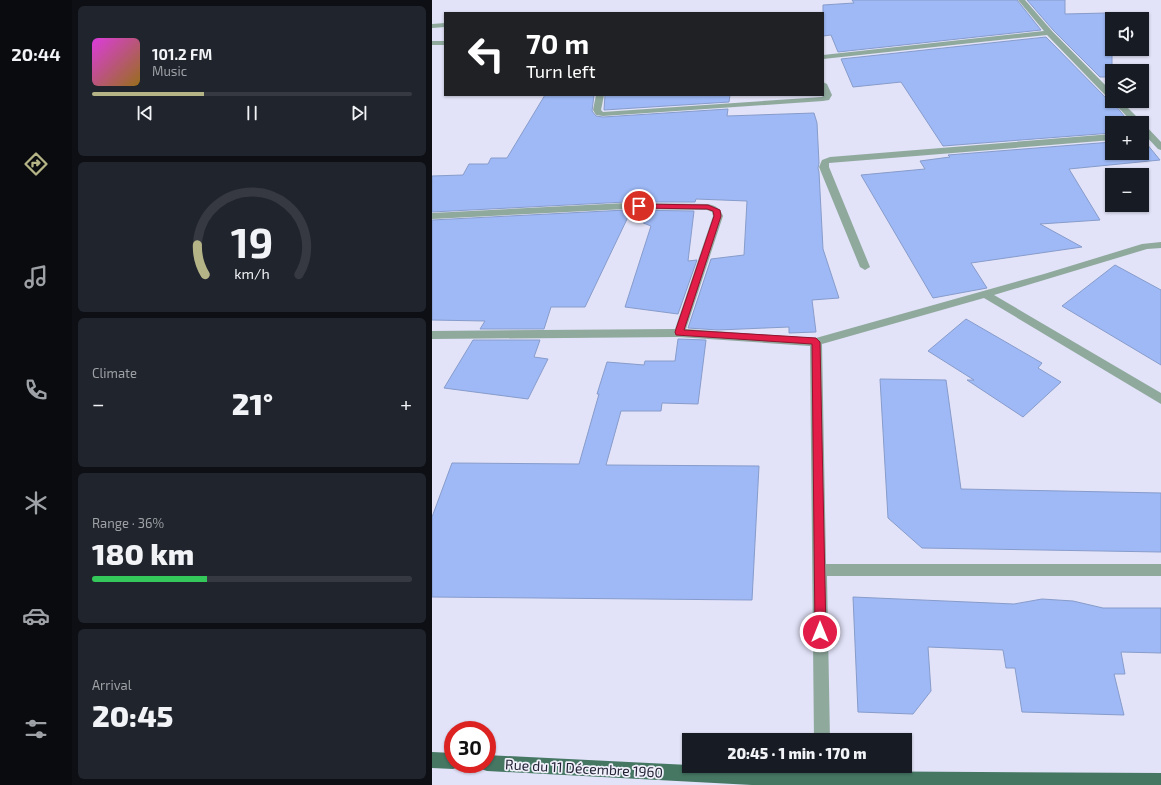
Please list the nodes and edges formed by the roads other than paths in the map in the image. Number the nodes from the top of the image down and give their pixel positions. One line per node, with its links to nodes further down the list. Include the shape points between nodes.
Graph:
1 (1021, 0): 4 (street)
2 (444, 25): 3 (street)
3 (432, 26)
4 (1049, 33): 7 (street); 9 (street)
5 (432, 43): 6 (street)
6 (443, 43)
7 (824, 57)
8 (824, 86): 10 (street, via 828,95 823,99 603,114 597,110)
9 (1105, 90)
10 (600, 96)
11 (1123, 108): 12 (street)
12 (1131, 116)
13 (1149, 137): 15 (street)
14 (1105, 138): 18 (street, via 825,162 824,167)
15 (1161, 147)
16 (432, 216): 20 (street, via 626,206 708,207 716,210 718,216)
17 (1161, 245): 19 (street, via 1146,246)
18 (865, 267)
19 (985, 294): 22 (street); 23 (street)
20 (679, 332): 21 (street); 22 (street)
21 (432, 335)
22 (816, 342): 24 (street)
23 (1161, 399)
24 (820, 570): 25 (street); 26 (street)
25 (1161, 570)
26 (822, 733)
27 (432, 760): 28 (main road)
28 (444, 761)
29 (496, 763): 30 (main road, Rue du 11 Décembre 1960)
30 (682, 769)
31 (822, 773): 32 (main road, Rue du 11 Décembre 1960)
32 (1161, 782)

